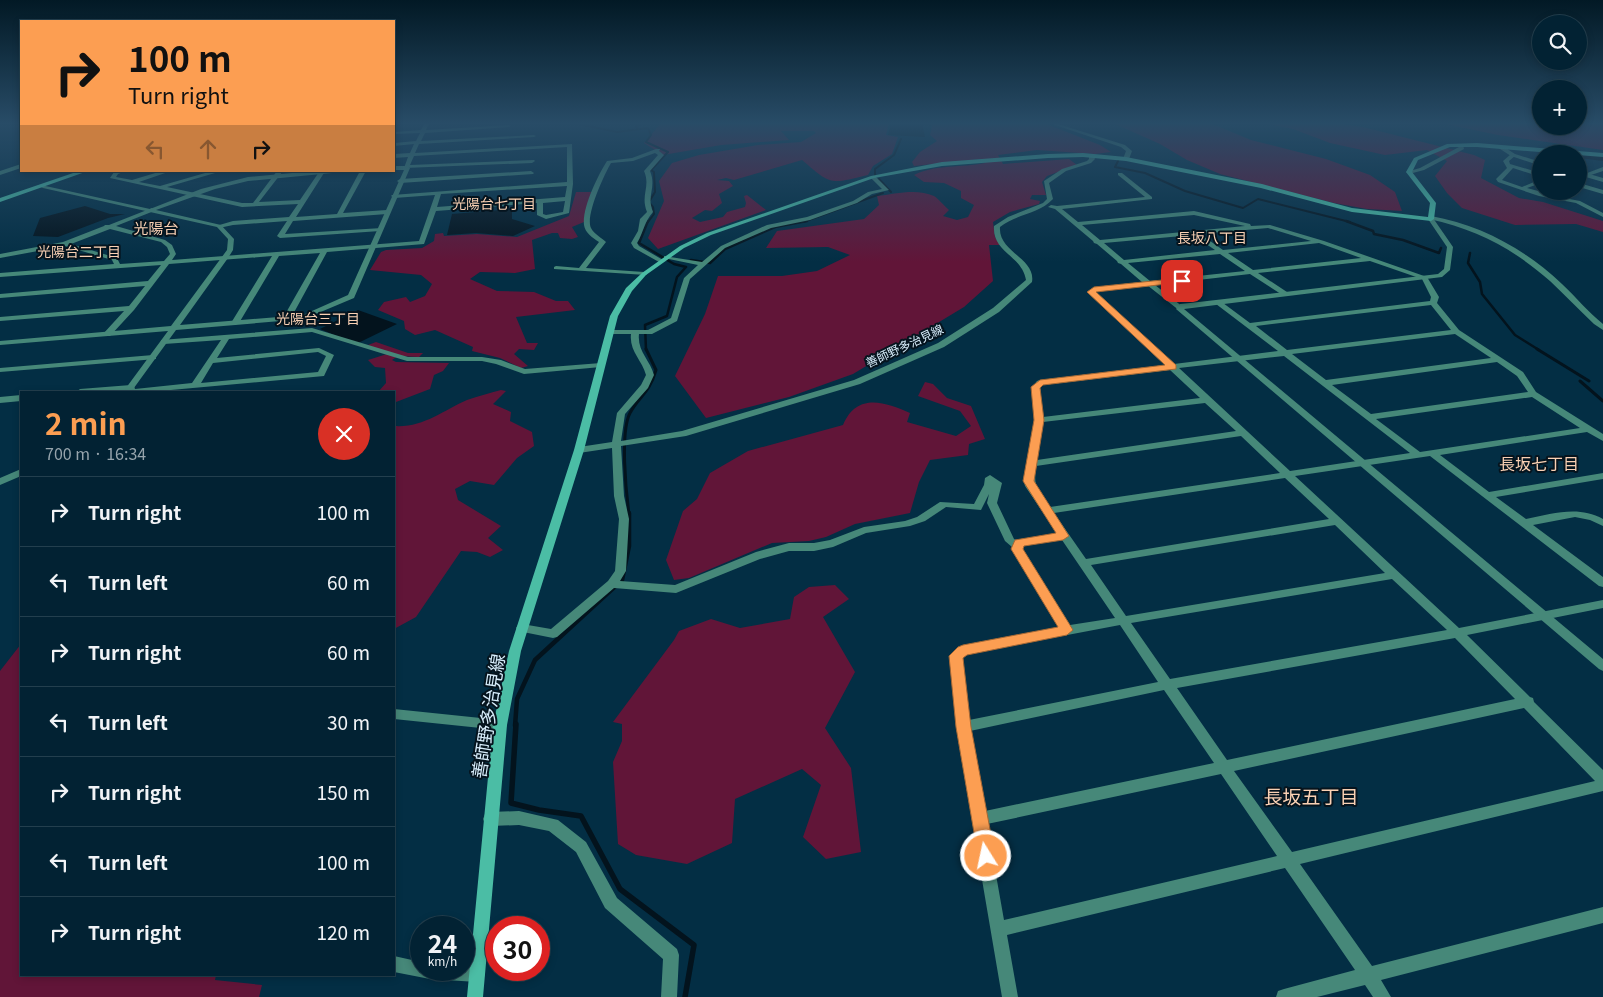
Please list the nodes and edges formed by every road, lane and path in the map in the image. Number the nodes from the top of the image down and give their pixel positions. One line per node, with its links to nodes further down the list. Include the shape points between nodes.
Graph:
1 (405, 170): 27 (street)
2 (531, 170): 21 (street)
3 (570, 170): 29 (street)
4 (604, 170): 84 (street, via 586,223 590,232 602,242)
5 (648, 170): 77 (street, via 651,190 646,202 650,212 642,219 641,231 634,243 636,247)
6 (910, 170): 25 (main road, 善師野多治見線)
7 (1065, 170): 48 (street, via 1046,182 1050,199)
8 (1180, 170): 61 (main road, 善師野多治見線, via 1254,184 1352,210)
9 (1420, 170): 18 (street)
10 (1509, 170): 35 (street, via 1499,180)
11 (1601, 170): 22 (street)
12 (82, 172): 31 (main road)
13 (120, 172): 28 (street, via 113,178)
14 (165, 172): 28 (street)
15 (216, 172): 34 (street)
16 (336, 172): 20 (street)
17 (362, 172): 57 (street)
18 (1409, 172): 61 (main road, via 1433,203)
19 (278, 173): 20 (street); 39 (street, via 236,181); 47 (street)
20 (321, 173): 46 (street)
21 (531, 173): 27 (street); 32 (street)
22 (1587, 173)
23 (1120, 174): 45 (street, via 1150,198)
24 (1587, 175): 26 (street)
25 (873, 176): 77 (main road, 善師野多治見線, via 725,227 682,247); 80 (street, via 886,190 870,193 808,219 769,226 723,247)
26 (1603, 180)
27 (400, 181): 40 (street)
28 (133, 182): 34 (street)
29 (570, 184): 32 (street); 41 (street)
30 (1532, 184): 35 (street)
31 (43, 186): 42 (main road); 53 (street)
32 (529, 187): 38 (street)
33 (1587, 187): 37 (street)
34 (161, 188): 39 (street)
35 (1521, 188): 36 (street)
36 (1532, 191)
37 (1603, 192)
38 (439, 193): 40 (street); 51 (street)
39 (192, 195): 47 (street); 53 (street)
40 (394, 196): 55 (street)
41 (566, 199): 44 (street); 44 (street, via 566,214 546,217 540,215)
42 (0, 200)
43 (1563, 200): 54 (street, via 1578,202)
44 (540, 201): 51 (street)
45 (1128, 201): 49 (street); 52 (street)
46 (301, 202): 47 (street); 60 (street)
47 (254, 205)
48 (1045, 205): 52 (street); 130 (street, 善師野多治見線, via 1004,220 996,230 1004,246 1028,270 1030,281 996,310 941,344 857,382 683,434)
49 (1136, 206)
50 (1603, 206): 54 (street)
51 (434, 208): 71 (street, via 422,243)
52 (1057, 208): 62 (street)
53 (152, 210): 63 (street); 64 (street)
54 (1592, 211): 58 (street)
55 (387, 212): 57 (street); 66 (street)
56 (1143, 212): 59 (street)
57 (339, 215): 60 (street)
58 (1603, 215)
59 (1151, 217): 62 (street); 65 (street, via 1202,214)
60 (291, 218): 64 (street); 66 (street, via 280,236)
61 (1431, 218): 88 (street, via 1449,243 1450,251 1445,274); 102 (street, via 1451,221 1511,250 1553,279)
62 (1075, 224): 68 (street)
63 (106, 226): 70 (street); 79 (street, via 164,241 172,254)
64 (219, 226): 76 (street, via 231,239)
65 (1257, 227): 67 (street); 69 (street, via 1274,227)
66 (380, 229): 71 (street)
67 (1194, 233): 68 (street); 73 (street)
68 (1096, 242): 81 (street)
69 (1322, 242): 73 (street); 78 (street)
70 (65, 244): 75 (street); 82 (street, via 115,259)
71 (373, 247): 72 (street); 97 (street, via 351,296 304,317)
72 (324, 251): 74 (street); 97 (street)
73 (1222, 252): 81 (street); 85 (street)
74 (277, 254): 76 (street); 99 (street)
75 (0, 256)
76 (225, 258): 79 (street); 101 (street)
77 (666, 259): 80 (street); 86 (main road, 善師野多治見線)
78 (1371, 259): 85 (street); 88 (street)
79 (168, 262): 82 (street); 89 (street)
80 (706, 262): 104 (street, via 687,278 674,319 649,332)
81 (1120, 262): 90 (street)
82 (118, 266): 87 (street)
83 (556, 268): 84 (street)
84 (581, 270): 86 (street)
85 (1252, 273): 90 (street); 91 (street)
86 (644, 274): 103 (main road, 善師野多治見線, via 618,310)
87 (0, 275)
88 (1425, 278): 91 (street); 94 (street, via 1435,297)
89 (151, 283): 92 (street); 95 (street)
90 (1148, 284): 96 (street); 116 (street, via 1094,289 1092,292)
91 (1284, 294): 93 (street)
92 (0, 296)
93 (1219, 302): 96 (street, via 1183,306); 100 (street)
94 (1433, 303): 100 (street); 105 (street)
95 (131, 308): 98 (street); 106 (street)
96 (1180, 310): 112 (street)
97 (287, 318): 99 (street)
98 (0, 319)
99 (235, 323): 101 (street)
100 (1249, 325): 110 (street)
101 (174, 328): 106 (street); 108 (street)
102 (1603, 328)
103 (610, 332): 104 (street); 115 (main road, 善師野多治見線)
104 (637, 332): 130 (street, via 637,353 650,375 645,386 621,413)
105 (1456, 332): 110 (street); 113 (street)
106 (107, 334): 109 (street)
107 (227, 336): 108 (street); 114 (street); 115 (street, via 312,330 406,359 482,359 524,372)
108 (164, 342): 111 (street)
109 (0, 343)
110 (1285, 352): 112 (street); 118 (street)
111 (153, 357): 117 (street); 120 (street)
112 (1237, 359): 116 (street); 134 (street)
113 (1497, 360): 118 (street); 121 (street, via 1520,374)
114 (212, 361): 119 (street); 119 (street, via 319,350 330,355 322,374)
115 (601, 365): 131 (main road, 善師野多治見線)
116 (1173, 367): 124 (street); 126 (street, via 1040,383 1036,387)
117 (0, 370)
118 (1326, 383): 125 (street)
119 (195, 385): 120 (street)
120 (128, 391)
121 (1533, 394): 125 (street); 127 (street)
122 (20, 398): 123 (street)
123 (0, 400)
124 (1207, 400): 126 (street); 128 (street)
125 (1370, 417): 133 (street)
126 (1039, 420): 135 (street)
127 (1590, 429): 129 (street); 132 (street)
128 (1242, 433): 135 (street); 137 (street)
129 (1603, 438)
130 (616, 445): 131 (street, 善師野多治見線); 150 (street, via 624,526 620,571)
131 (579, 450): 154 (main road, 善師野多治見線)
132 (1432, 453): 133 (street); 140 (street)
133 (1418, 454): 134 (street)
134 (1361, 463): 137 (street); 152 (street)
135 (1031, 464): 141 (street, via 1030,486)
136 (20, 472): 139 (street)
137 (1289, 475): 141 (street); 142 (street)
138 (1603, 476): 140 (street)
139 (0, 482)
140 (1488, 495): 143 (street)
141 (1047, 511): 145 (street)
142 (1337, 521): 147 (street); 148 (street)
143 (1525, 523): 144 (street, via 1581,513); 149 (street)
144 (1603, 523)
145 (1063, 536): 146 (street, via 1019,543); 147 (street)
146 (1018, 546): 150 (street, via 1010,541 992,503 997,483 990,478 977,508 944,504 921,519 894,527 864,530 814,547 789,547 756,556 676,589); 155 (street)
147 (1083, 563): 153 (street)
148 (1394, 575): 153 (street); 156 (street)
149 (1603, 582)
150 (612, 584): 154 (street, via 553,634)
151 (1603, 604): 152 (street)
152 (1543, 615): 156 (street); 157 (street)
153 (1122, 621): 155 (street); 158 (street)
154 (522, 628): 161 (main road, 善師野多治見線)
155 (1067, 630): 162 (street, via 963,650 956,656)
156 (1457, 633): 158 (street); 159 (street)
157 (1603, 666)
158 (1166, 685): 162 (street); 163 (street)
159 (1528, 702): 163 (street); 164 (street)
160 (395, 714): 161 (street)
161 (500, 725): 166 (main road, 善師野多治見線)
162 (963, 727): 167 (street)
163 (1223, 767): 167 (street); 168 (street)
164 (1603, 779)
165 (1603, 785): 168 (street)
166 (490, 819): 173 (main road, 善師野多治見線); 176 (street, via 519,818 553,825 581,847 611,903 671,955)
167 (980, 819): 170 (street)
168 (1287, 859): 170 (street); 174 (street)
169 (1603, 915): 174 (street)
170 (999, 929): 177 (street)
171 (395, 964): 172 (street)
172 (410, 967)
173 (477, 974): 175 (main road, 善師野多治見線)
174 (1368, 975): 178 (street); 179 (street)
175 (475, 997)
176 (669, 997)
177 (1010, 997)
178 (1284, 997)
179 (1383, 997)

